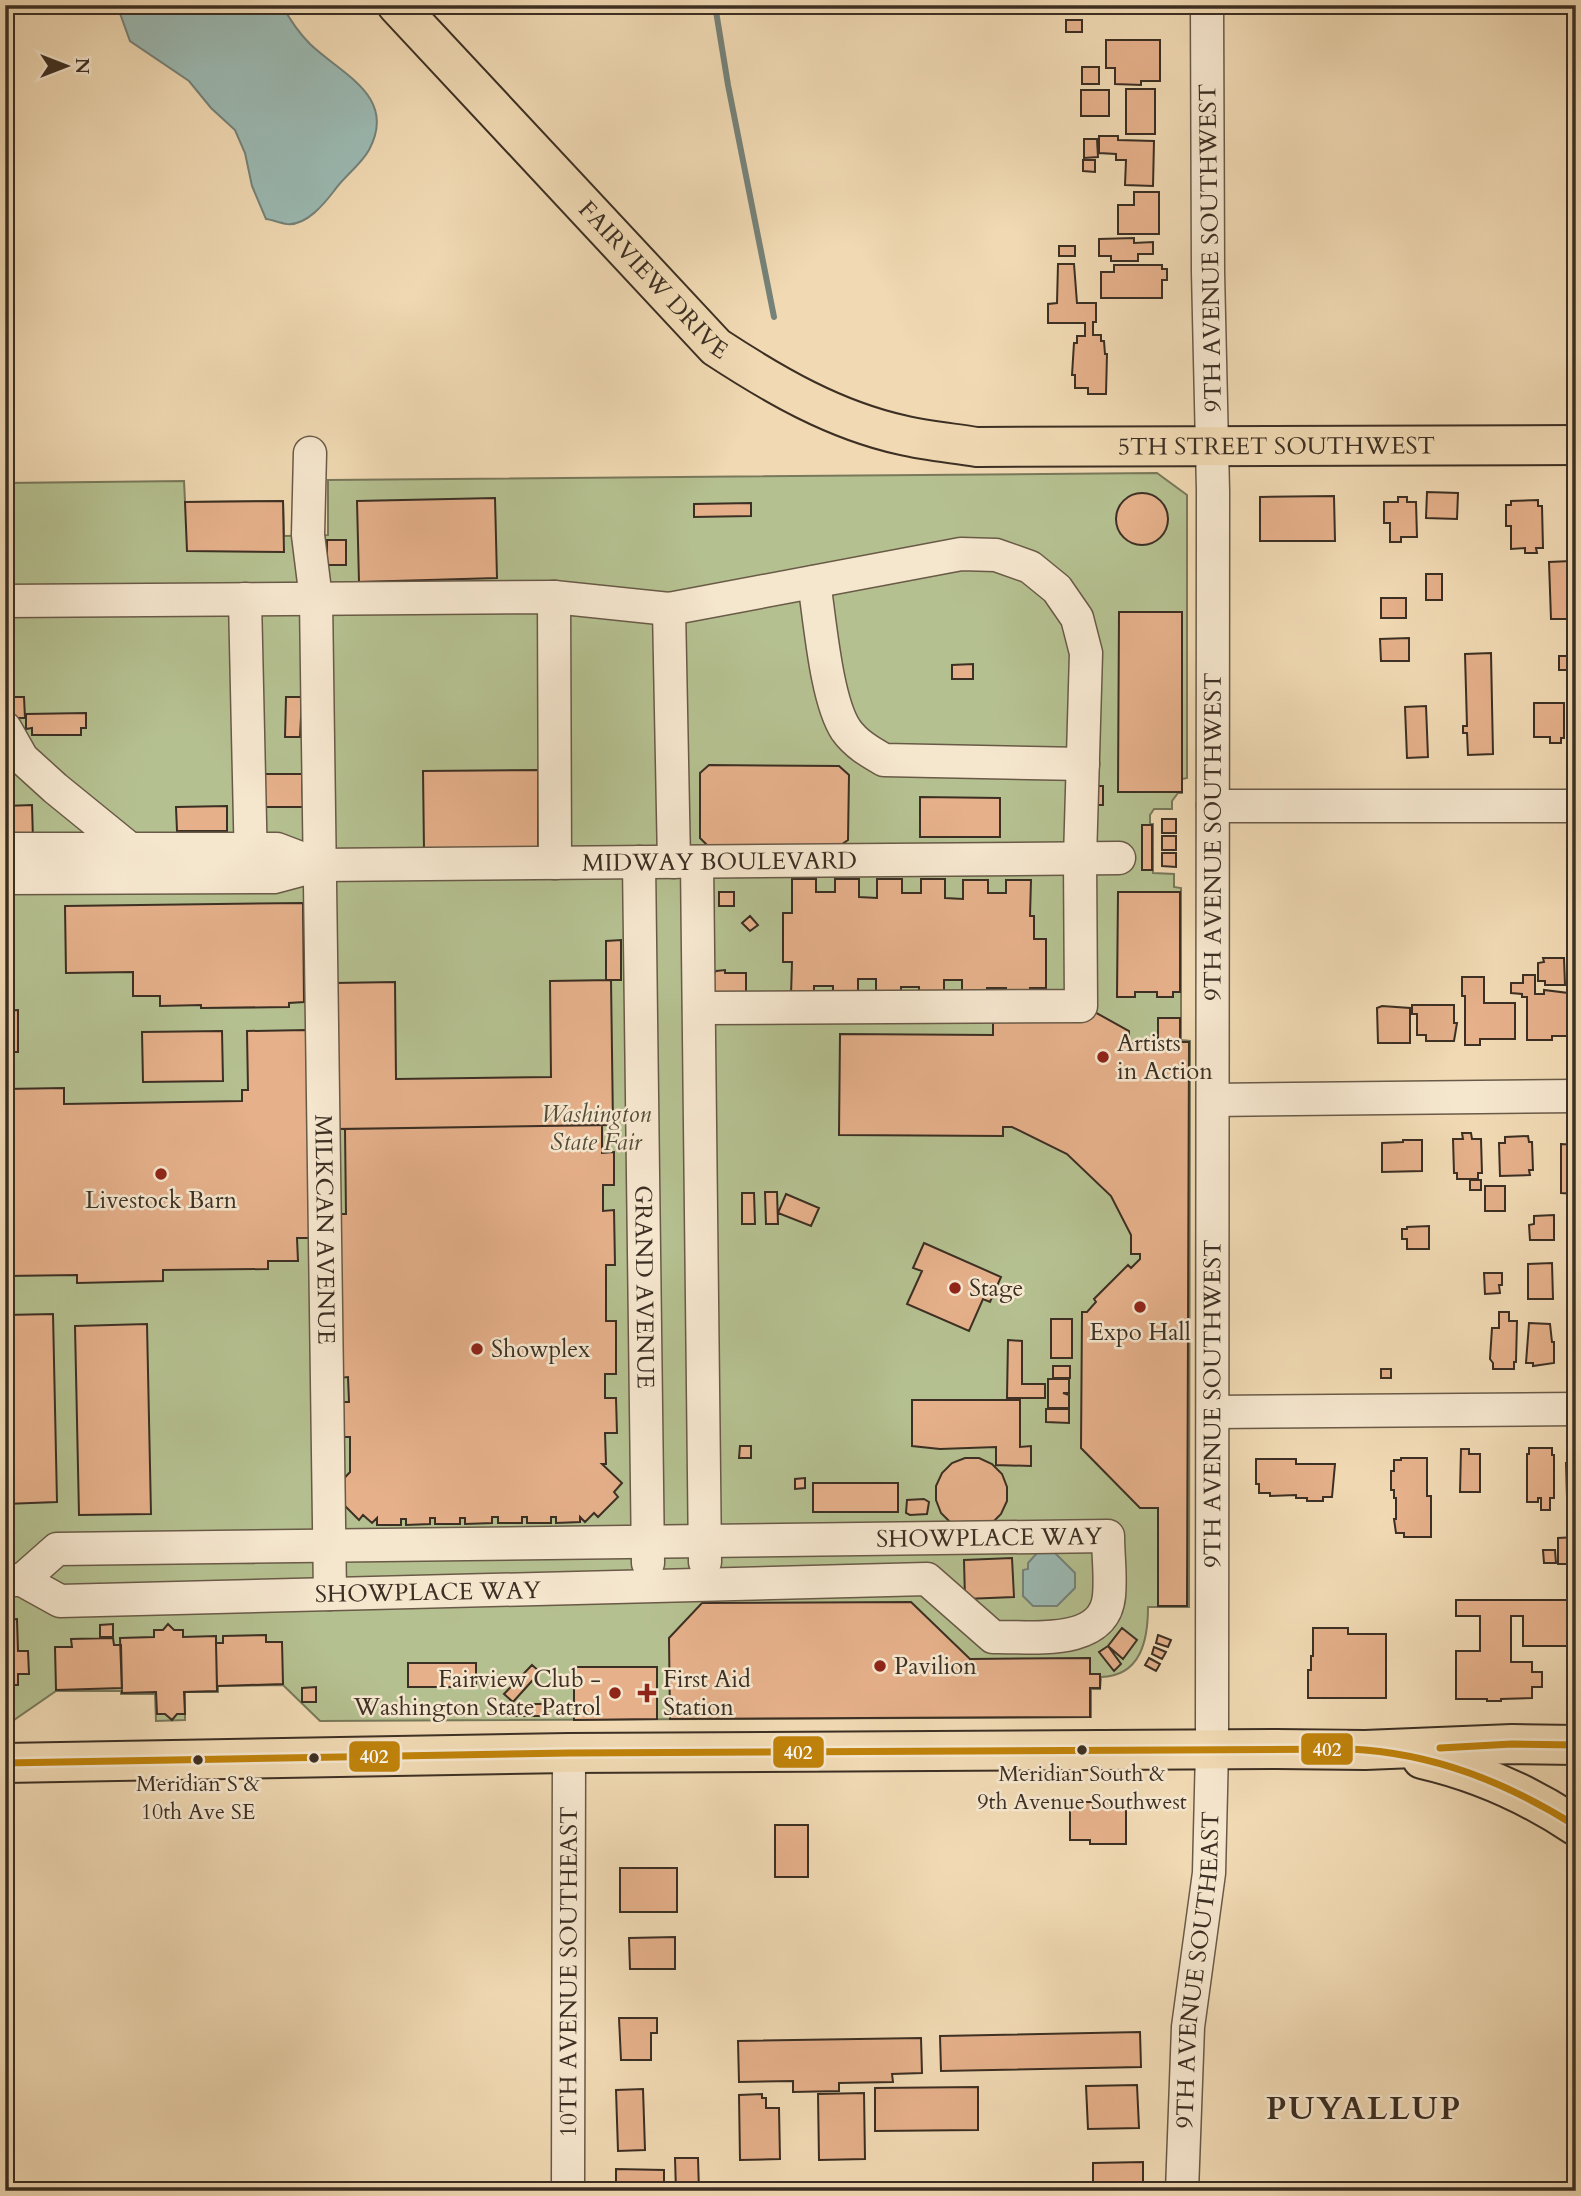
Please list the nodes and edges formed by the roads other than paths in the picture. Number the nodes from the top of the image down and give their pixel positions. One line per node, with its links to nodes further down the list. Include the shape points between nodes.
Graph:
1 (397, 5): 5 (main road, FAIRVIEW DRIVE, via 716,347 770,382 834,413 901,435)
2 (1207, 5): 4 (street, 9TH AVENUE SOUTHWEST)
3 (1576, 445): 4 (main road, 5TH STREET SOUTHWEST)
4 (1212, 446): 5 (main road, 5TH STREET SOUTHWEST); 15 (street, 9TH AVENUE SOUTHWEST)
5 (977, 447)
6 (310, 453): 10 (street, MILKCAN AVENUE, via 308,536)
7 (814, 582): 12 (street); 14 (street, via 835,709 863,748 884,760); 14 (street, via 961,554 996,555 1030,567 1057,589 1077,618 1086,653)
8 (554, 597): 10 (street); 12 (street); 24 (street)
9 (245, 599): 10 (street); 11 (street); 23 (street)
10 (317, 599): 25 (street, MILKCAN AVENUE)
11 (5, 601)
12 (669, 609): 22 (street)
13 (5, 728): 18 (street, via 22,758)
14 (1083, 764): 20 (street)
15 (1213, 806): 16 (street); 29 (street, 9TH AVENUE SOUTHWEST)
16 (1576, 806)
17 (5, 849): 18 (street, MIDWAY BOULEVARD)
18 (130, 849): 23 (street, MIDWAY BOULEVARD)
19 (1119, 858): 20 (street, MIDWAY BOULEVARD)
20 (1080, 859): 22 (street, MIDWAY BOULEVARD); 27 (street, via 1081,1006)
21 (639, 862): 22 (street, MIDWAY BOULEVARD); 24 (street, MIDWAY BOULEVARD); 32 (street, GRAND AVENUE)
22 (686, 862): 27 (street)
23 (251, 863): 25 (street, MIDWAY BOULEVARD, via 274,877); 26 (street, MIDWAY BOULEVARD)
24 (555, 863): 25 (street, MIDWAY BOULEVARD)
25 (319, 865): 34 (street, MILKCAN AVENUE)
26 (5, 878)
27 (699, 1009): 33 (street)
28 (1576, 1096): 29 (street)
29 (1213, 1100): 31 (street, 9TH AVENUE SOUTHWEST)
30 (1576, 1409): 31 (street)
31 (1213, 1412): 40 (street, 9TH AVENUE SOUTHWEST)
32 (648, 1541): 33 (street, SHOWPLACE WAY); 34 (street, SHOWPLACE WAY); 37 (street, GRAND AVENUE)
33 (705, 1541): 36 (street); 36 (street, SHOWPLACE WAY, via 1108,1536 1109,1598 1095,1622 1071,1636 993,1637 927,1578)
34 (330, 1546): 35 (street, SHOWPLACE WAY, via 57,1549); 38 (street, MILKCAN AVENUE)
35 (14, 1580): 38 (street, SHOWPLACE WAY, via 60,1601)
36 (705, 1584): 37 (street, SHOWPLACE WAY)
37 (649, 1586): 38 (street, SHOWPLACE WAY)
38 (330, 1594)
39 (1576, 1745): 41 (main road)
40 (1212, 1750): 41 (main road); 42 (main road); 46 (street, 9TH AVENUE SOUTHEAST, via 1209,1873 1188,2026)
41 (1365, 1750): 44 (main road, via 1472,1772 1525,1794)
42 (569, 1753): 43 (main road); 45 (street, 10TH AVENUE SOUTHEAST)
43 (5, 1763)
44 (1576, 1826)
45 (568, 2191)
46 (1182, 2191)

